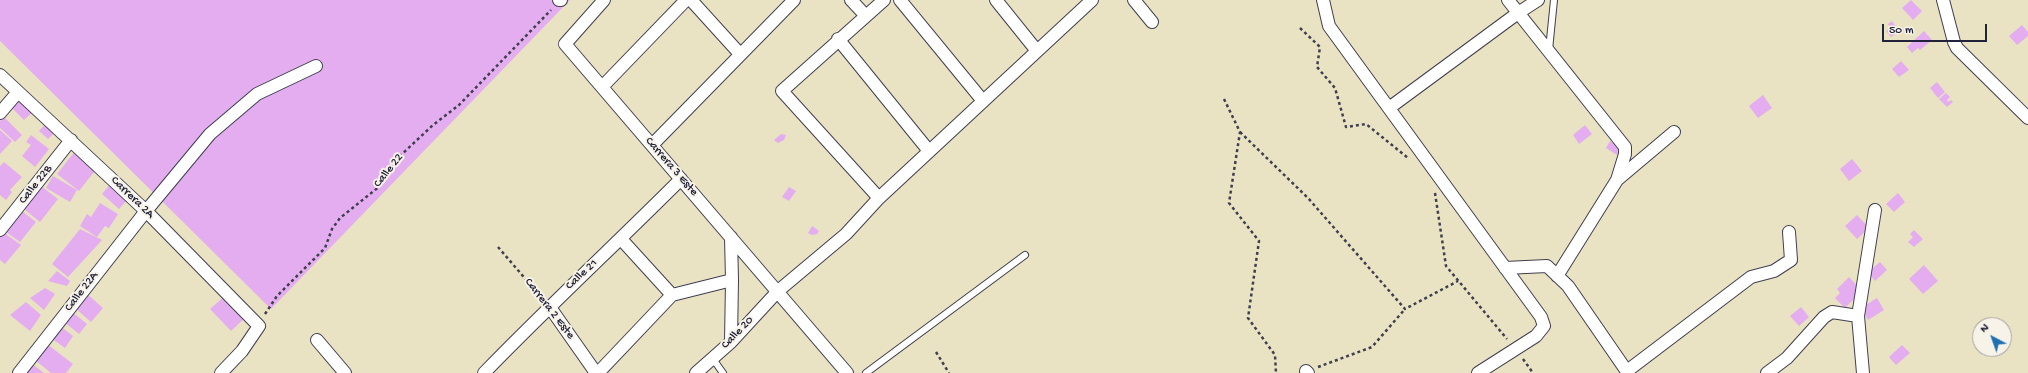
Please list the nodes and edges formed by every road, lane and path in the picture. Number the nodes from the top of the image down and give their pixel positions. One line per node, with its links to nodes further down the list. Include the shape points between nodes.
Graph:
1 (560, 0): 61 (path, Calle 22, via 459,105 401,155 380,186 340,218 332,229 325,248 277,296)
2 (604, 0): 27 (street, Carrera 3 Este, via 565,44)
3 (686, 0): 27 (street)
4 (691, 0): 24 (street)
5 (794, 0): 24 (street)
6 (851, 0): 18 (street)
7 (884, 0): 18 (street)
8 (900, 0): 30 (street)
9 (996, 0): 22 (street)
10 (1092, 0): 22 (street, Calle 20)
11 (1134, 0): 19 (street)
12 (1323, 0): 31 (street, via 1330,26)
13 (1508, 0): 17 (street)
14 (1538, 0): 17 (street)
15 (1554, 0): 23 (lane)
16 (1943, 0): 33 (street, via 1957,48)
17 (1518, 13): 23 (street); 31 (street)
18 (866, 16): 21 (street)
19 (1152, 22)
20 (1300, 28): 39 (path, via 1320,46 1317,67 1335,88 1346,127 1366,124)
21 (838, 39): 38 (street); 43 (street, via 782,91)
22 (1037, 51): 30 (street, Calle 20)
23 (1548, 52): 41 (street, via 1624,147 1625,154)
24 (740, 54): 37 (street)
25 (316, 66): 45 (street, Calle 22A, via 257,94 210,134)
26 (0, 75): 28 (street, Carrera 2A)
27 (602, 87): 37 (street, Carrera 3 Este)
28 (18, 92): 32 (street); 36 (street, Carrera 2A)
29 (1224, 99): 34 (path)
30 (983, 101): 38 (street, Calle 20)
31 (1389, 108): 52 (street)
32 (0, 113)
33 (2028, 118)
34 (1240, 132): 59 (path, via 1308,198); 79 (path, via 1229,203 1259,241 1248,318 1275,355)
35 (1674, 132): 41 (street)
36 (71, 140): 45 (street, Carrera 2A); 46 (street, Calle 22B)
37 (652, 145): 40 (street, Carrera 3 Este)
38 (929, 151): 43 (street, Calle 20)
39 (1408, 159)
40 (681, 179): 48 (street, Carrera 3 Este); 49 (street, Calle 21)
41 (1617, 180): 53 (street)
42 (1434, 186): 55 (path, via 1446,266)
43 (878, 198): 56 (street, Calle 20, via 846,234)
44 (1875, 210): 60 (street)
45 (146, 211): 61 (street, Carrera 2A); 69 (street, Calle 22A)
46 (0, 230)
47 (1789, 232): 68 (street, via 1791,260 1774,271 1750,277)
48 (731, 237): 54 (street); 56 (street, Carrera 3 Este)
49 (621, 239): 57 (street); 58 (street, Calle 21)
50 (498, 247): 58 (path, Carrera 2 Este)
51 (1025, 255): 77 (lane)
52 (1505, 268): 53 (street, via 1547,266); 64 (street, via 1541,317 1544,326 1536,336)
53 (1557, 276): 68 (street, via 1568,286)
54 (732, 280): 57 (street); 63 (street)
55 (1458, 281): 59 (path); 64 (path)
56 (778, 291): 63 (street, Calle 20); 76 (street, Carrera 3 Este)
57 (672, 295): 73 (street)
58 (549, 306): 72 (street, Calle 21); 73 (street, Carrera 2 Este)
59 (1405, 309): 67 (path, via 1372,347)
60 (1858, 316): 82 (street, via 1832,312 1824,316 1787,358); 83 (street)
61 (259, 326): 70 (street, via 242,351)
62 (317, 340): 71 (street)
63 (731, 342): 66 (street, Calle 20)
64 (1515, 349): 80 (street); 81 (path)
65 (936, 352): 78 (path)
66 (713, 359): 74 (street, Calle 20); 75 (lane)
67 (1307, 372)
68 (1627, 372)
69 (19, 373)
70 (221, 373)
71 (345, 373)
72 (484, 373)
73 (597, 373)
74 (696, 373)
75 (723, 373)
76 (847, 373)
77 (866, 373)
78 (950, 373)
79 (1276, 373)
80 (1478, 373)
81 (1533, 373)
82 (1766, 373)
83 (1863, 373)

